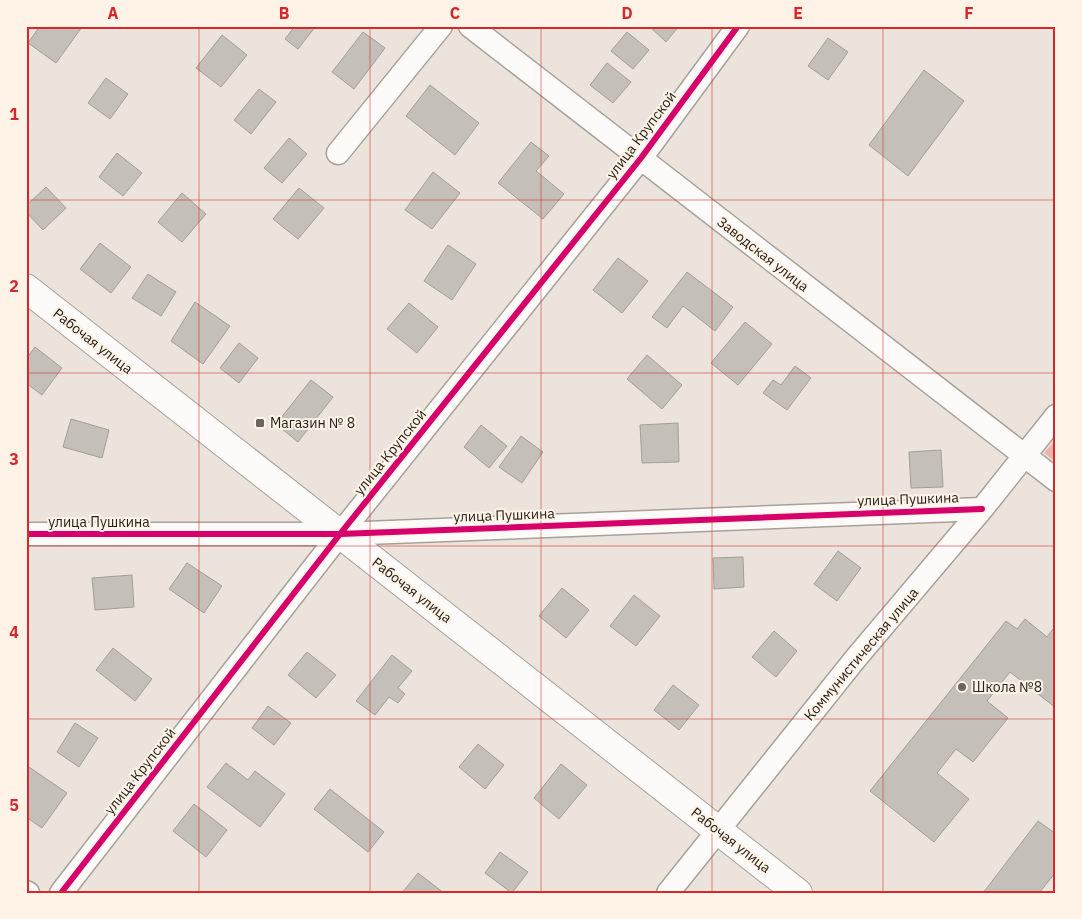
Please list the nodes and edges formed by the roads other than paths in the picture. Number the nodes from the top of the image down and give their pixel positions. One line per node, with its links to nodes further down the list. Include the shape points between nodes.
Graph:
1 (441, 26): 4 (street)
2 (470, 26): 5 (street, Заводская улица)
3 (738, 26): 5 (street, улица Крупской)
4 (338, 153)
5 (640, 158): 8 (street, Заводская улица); 12 (street, улица Крупской)
6 (26, 288): 12 (main road, Рабочая улица)
7 (1056, 416): 8 (street, Коммунистическая улица)
8 (1024, 457): 9 (street, Заводская улица); 10 (street, Коммунистическая улица)
9 (1056, 480)
10 (982, 509): 12 (street, улица Пушкина); 13 (street, Коммунистическая улица, via 856,658)
11 (26, 534): 12 (street, улица Пушкина)
12 (340, 534): 13 (main road, Рабочая улица); 14 (street, улица Крупской)
13 (718, 830): 15 (street, Коммунистическая улица); 16 (main road, Рабочая улица)
14 (60, 893)
15 (668, 893)
16 (798, 893)

